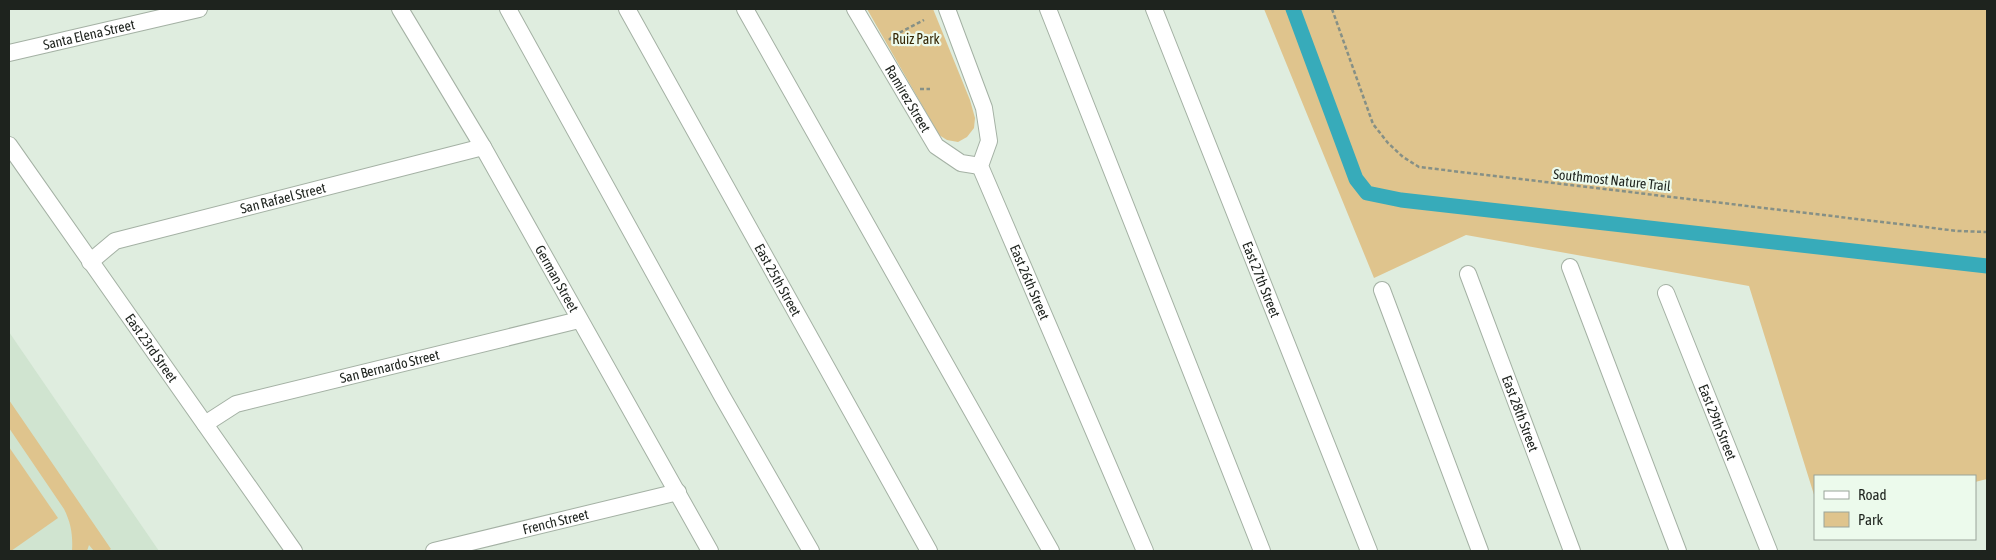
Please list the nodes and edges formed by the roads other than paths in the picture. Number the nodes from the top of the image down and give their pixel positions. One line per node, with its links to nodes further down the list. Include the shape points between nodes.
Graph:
1 (199, 9): 10 (street, Santa Elena Street)
2 (400, 9): 12 (street, German Street)
3 (508, 9): 25 (street)
4 (627, 9): 26 (street, East 25th Street)
5 (745, 9): 27 (street)
6 (855, 9): 13 (street, Ramirez Street, via 936,146 961,163)
7 (946, 9): 13 (street, via 984,108 989,141)
8 (1048, 9): 29 (street)
9 (1154, 9): 30 (street, East 27th Street)
10 (9, 53)
11 (9, 145): 14 (street, East 23rd Street)
12 (483, 147): 14 (street, San Rafael Street, via 115,242); 19 (street, German Street)
13 (980, 166): 28 (street, East 26th Street)
14 (90, 262): 20 (street, East 23rd Street)
15 (1570, 267): 33 (street)
16 (1468, 274): 32 (street, East 28th Street)
17 (1382, 290): 31 (street)
18 (1666, 293): 34 (street, East 29th Street)
19 (580, 320): 20 (street, San Bernardo Street, via 236,404); 21 (street, German Street)
20 (205, 424): 22 (street, East 23rd Street)
21 (678, 492): 23 (street, French Street); 24 (street, German Street)
22 (294, 551)
23 (434, 551)
24 (710, 551)
25 (811, 551)
26 (928, 551)
27 (1051, 551)
28 (1145, 551)
29 (1262, 551)
30 (1369, 551)
31 (1480, 551)
32 (1572, 551)
33 (1678, 551)
34 (1769, 551)

